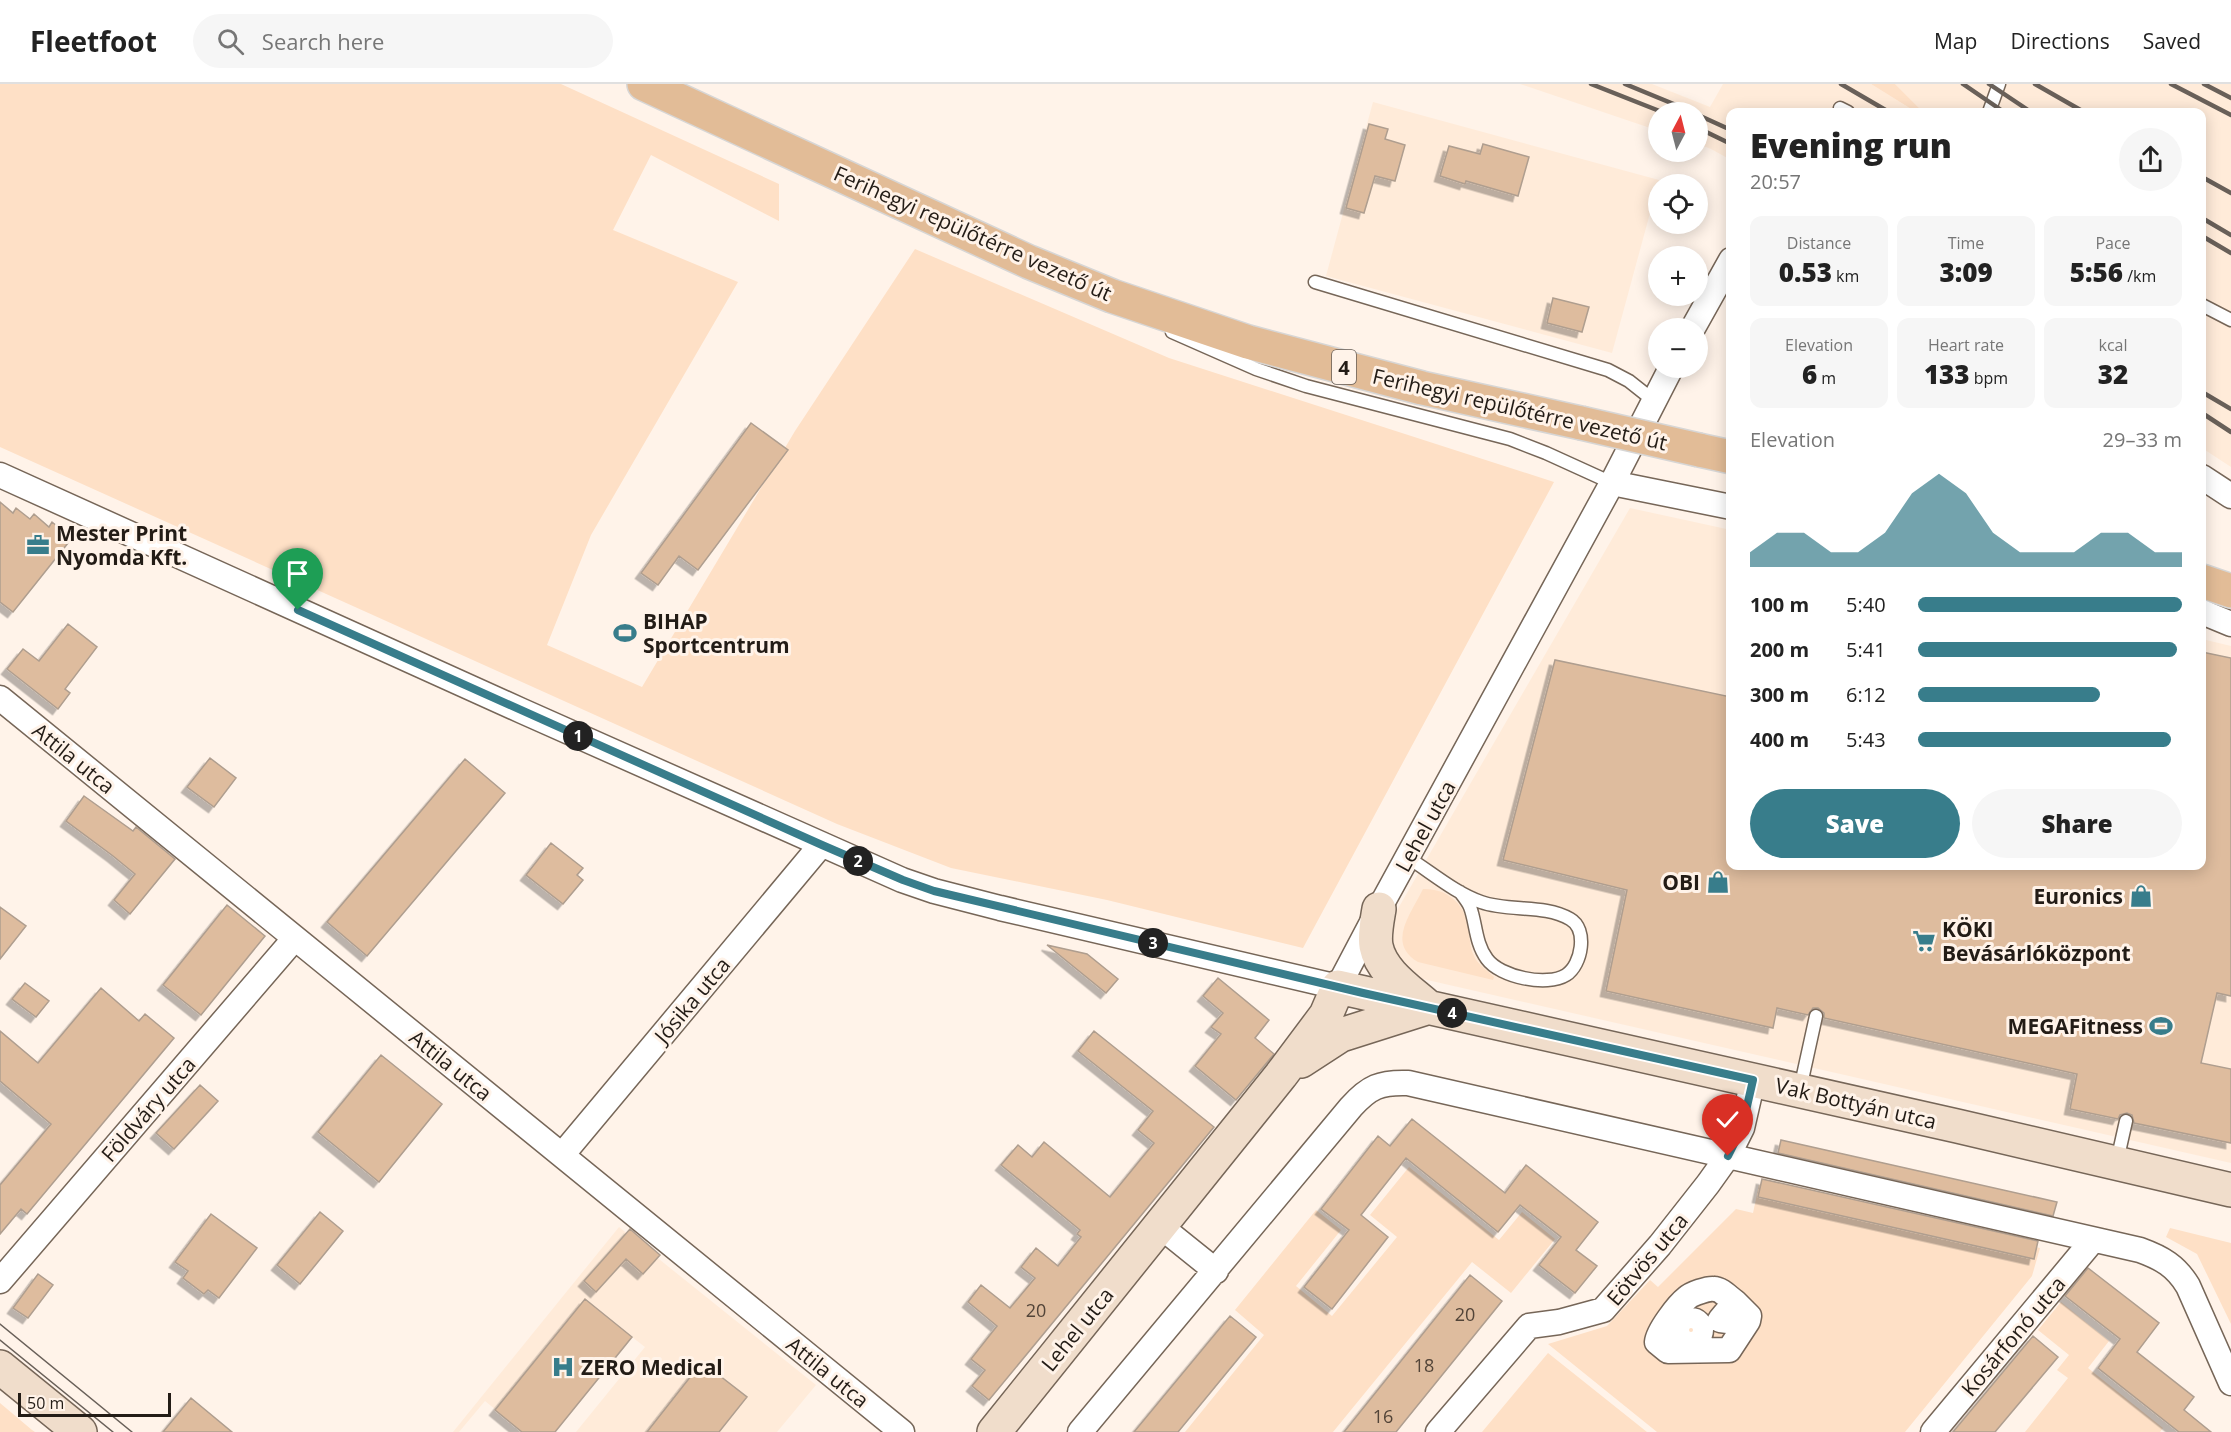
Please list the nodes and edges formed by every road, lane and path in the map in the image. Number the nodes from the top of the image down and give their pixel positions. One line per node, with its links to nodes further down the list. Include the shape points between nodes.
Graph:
1 (644, 84): 6 (main road, Ferihegyi repülőtérre vezető út / 4, via 1029,262)
2 (1999, 84): 3 (lane)
3 (1990, 108)
4 (1726, 269): 8 (street)
5 (1315, 282): 11 (lane, via 1608,369)
6 (1112, 296): 12 (main road, Ferihegyi repülőtérre vezető út / 4, bridge, via 1260,345 1422,388); 15 (lane, via 1171,332 1256,369 1306,386 1510,439)
7 (2206, 307): 9 (lane)
8 (1699, 318)
9 (2231, 320)
10 (1665, 378): 11 (street, Lehel utca)
11 (1653, 400): 15 (street, Lehel utca)
12 (1726, 456)
13 (0, 475): 23 (street, Vak Bottyán utca)
14 (2206, 480): 16 (street)
15 (1612, 483): 17 (street); 24 (street, Lehel utca)
16 (2231, 496)
17 (1726, 506)
18 (2206, 582): 19 (main road)
19 (2231, 591)
20 (2206, 614): 21 (street)
21 (2231, 624)
22 (0, 698): 27 (street, Attila utca)
23 (822, 845): 28 (street, Vak Bottyán utca, via 934,891); 35 (street, Jósika utca)
24 (1407, 857): 25 (lane); 26 (street, Lehel utca)
25 (1460, 892): 25 (lane, via 1470,907 1474,931 1487,959 1510,976 1550,981 1567,974 1579,958 1581,935 1572,920 1548,912 1482,903)
26 (1378, 909): 28 (street, Lehel utca); 29 (street, via 1375,944 1384,966)
27 (295, 938): 35 (street, Attila utca); 42 (street, Földváry utca)
28 (1338, 987): 29 (street, Vak Bottyán utca); 31 (street, Lehel utca, via 1326,1015)
29 (1428, 1008): 31 (street, via 1341,1035); 32 (street, Vak Bottyán utca)
30 (1816, 1016): 33 (lane)
31 (1281, 1075): 39 (street, Lehel utca)
32 (1753, 1080): 33 (street, Vak Bottyán utca); 36 (street, Eötvös utca, via 1742,1128)
33 (1800, 1091): 37 (street, Vak Bottyán utca)
34 (2126, 1121): 37 (lane)
35 (562, 1155): 47 (street, Attila utca)
36 (1728, 1156): 40 (street); 41 (street, via 1408,1083 1379,1085 1365,1092 1351,1107); 50 (street, Eötvös utca, via 1660,1245 1603,1310 1529,1326)
37 (2116, 1164): 38 (street, Vak Bottyán utca)
38 (2231, 1190)
39 (1160, 1226): 41 (street); 48 (street, Lehel utca)
40 (2093, 1240): 45 (street, via 2157,1256 2181,1273); 51 (street, Kosárfonó utca)
41 (1216, 1271): 49 (street)
42 (0, 1281)
43 (1718, 1351): 43 (street, via 1729,1350 1749,1316 1708,1328)
44 (0, 1367): 46 (street)
45 (2231, 1383)
46 (80, 1432)
47 (902, 1432)
48 (994, 1432)
49 (1080, 1432)
50 (1438, 1432)
51 (1933, 1432)

